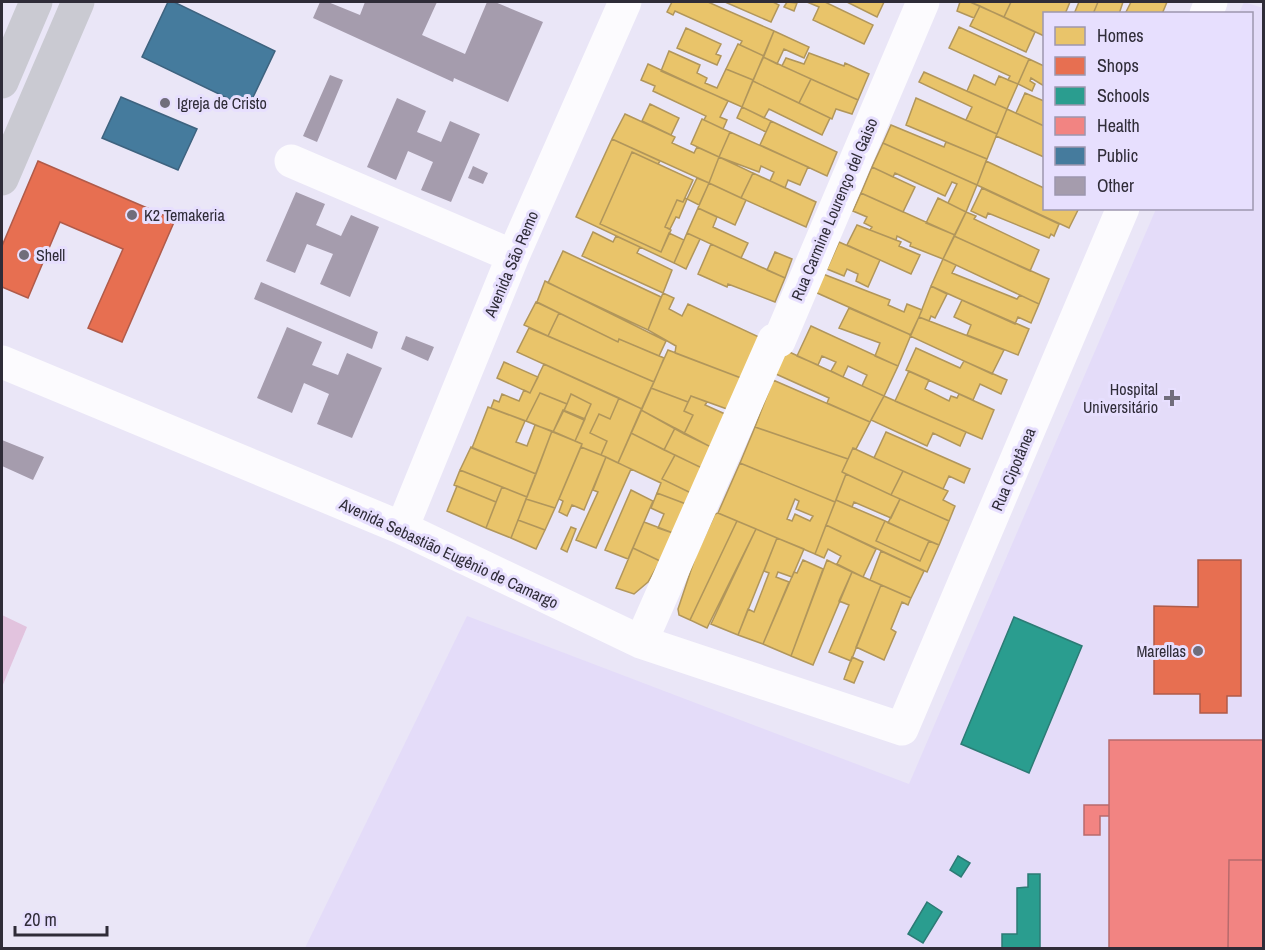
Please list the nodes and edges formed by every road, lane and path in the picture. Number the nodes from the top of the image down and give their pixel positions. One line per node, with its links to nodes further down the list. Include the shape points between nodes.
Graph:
1 (36, 2): 5 (main road)
2 (78, 2): 7 (main road)
3 (625, 2): 9 (street, Avenida São Remo)
4 (923, 2): 12 (street, Rua Carmine Lourenço del Gaiso, via 779,341 774,340)
5 (2, 82)
6 (291, 161): 9 (street)
7 (2, 179)
8 (1122, 210): 13 (street, Rua Cipotânea)
9 (513, 256): 11 (street, Avenida São Remo)
10 (2, 362): 11 (street, Avenida Sebastião Eugênio de Camargo)
11 (402, 528): 12 (street, Avenida Sebastião Eugênio de Camargo)
12 (641, 642): 13 (street, Avenida Sebastião Eugênio de Camargo)
13 (902, 729)

